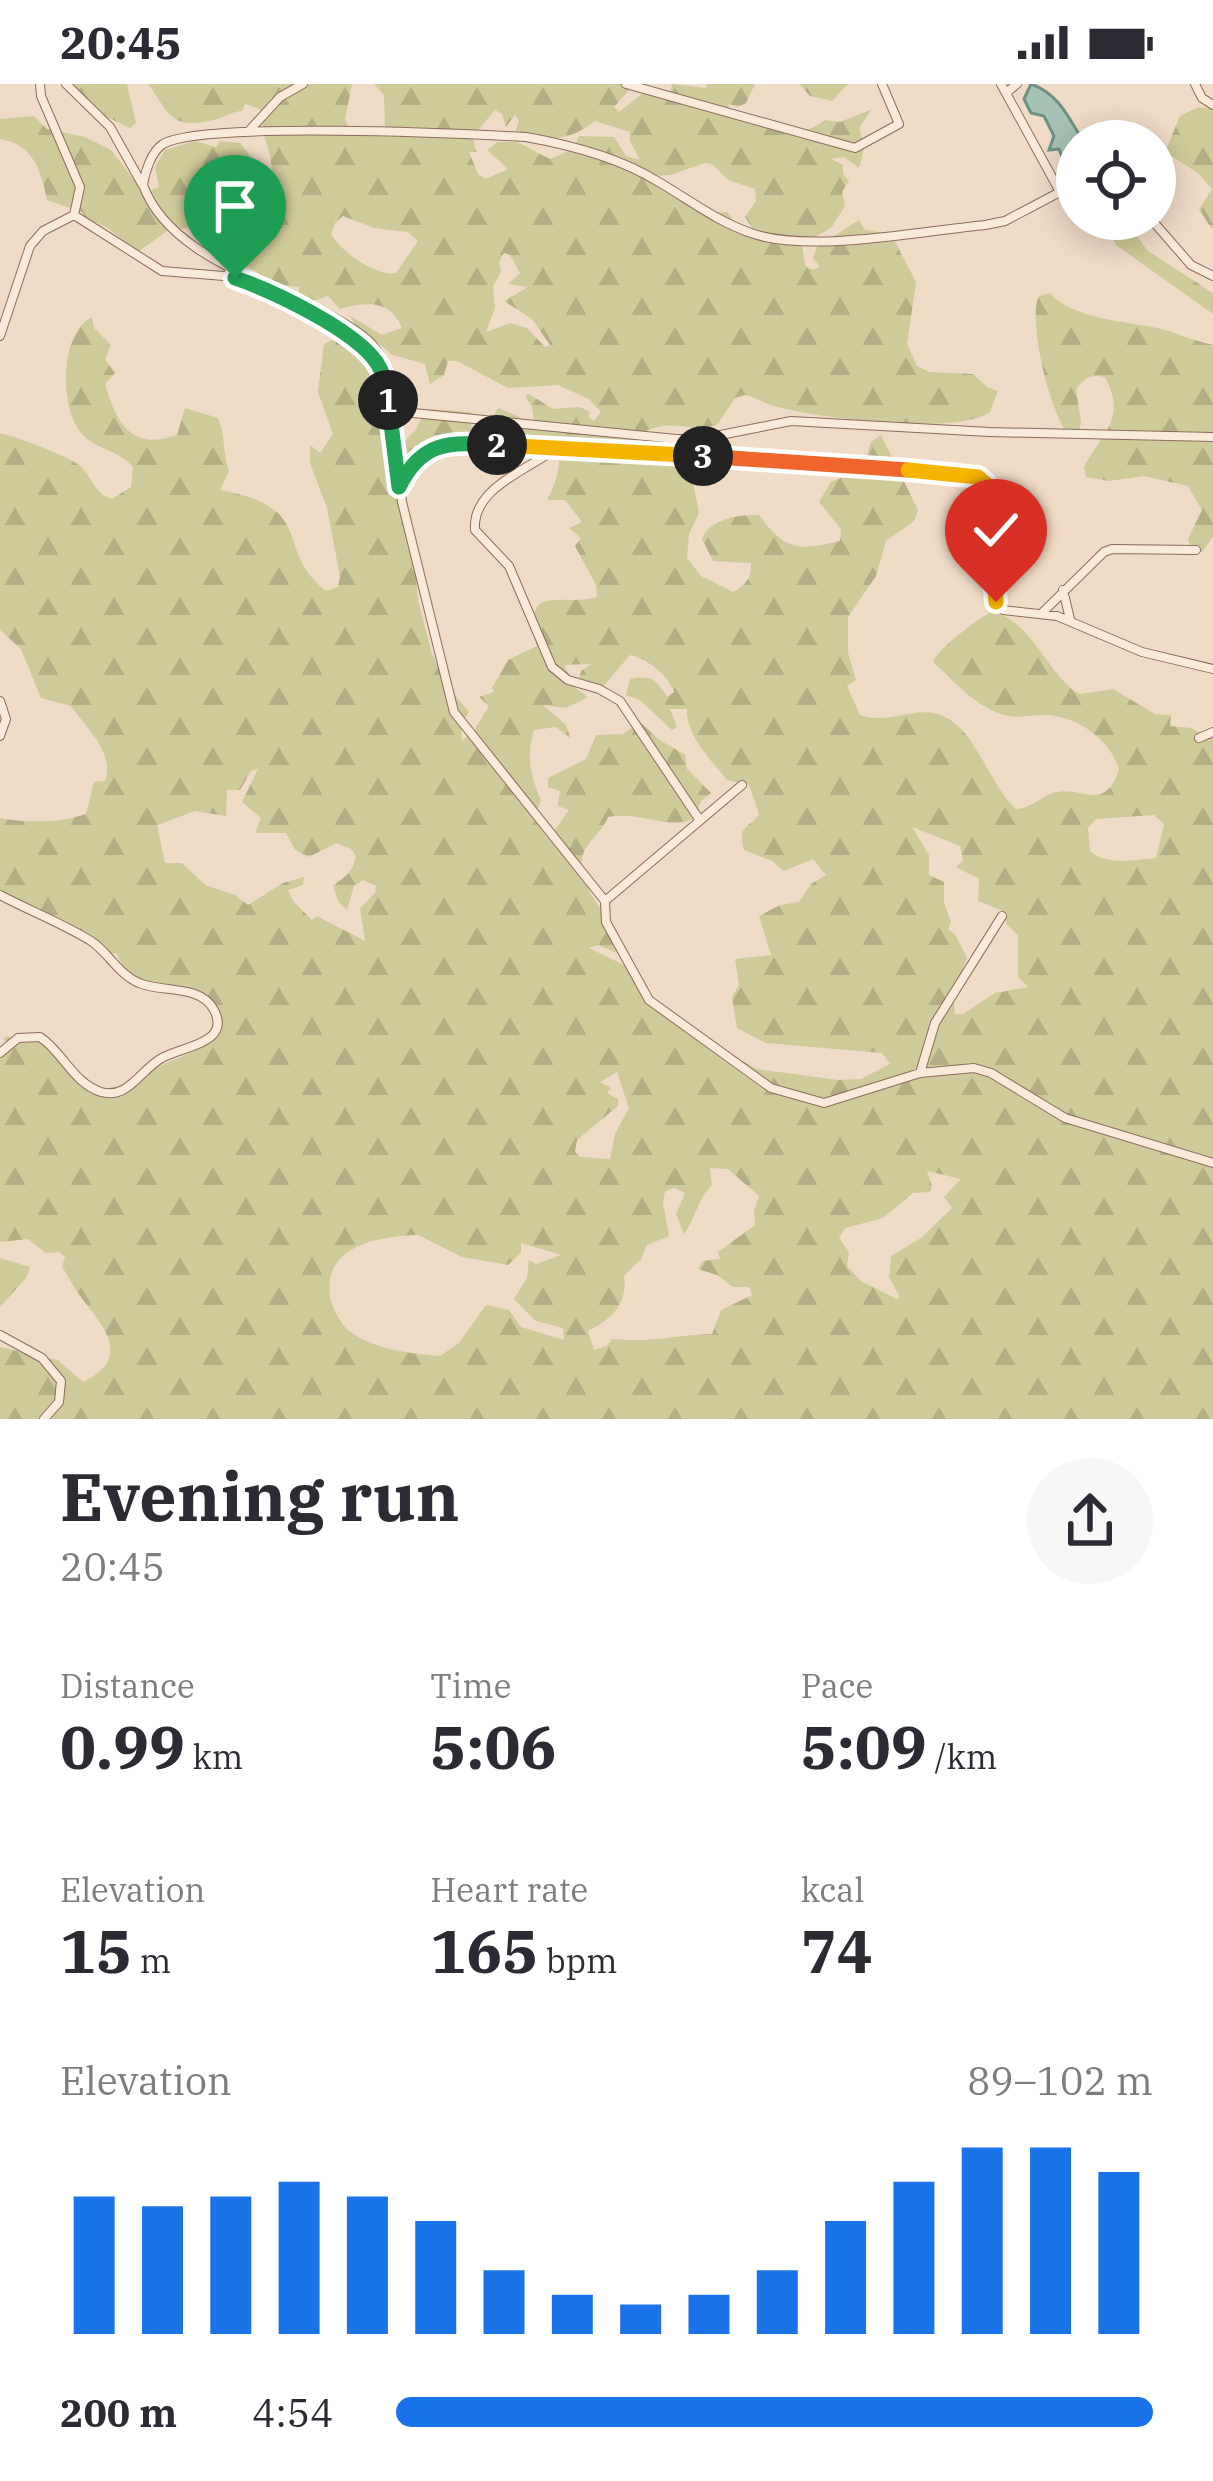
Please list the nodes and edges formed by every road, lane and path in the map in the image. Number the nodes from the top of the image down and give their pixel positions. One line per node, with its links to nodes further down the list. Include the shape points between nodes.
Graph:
1 (40, 84): 14 (street, via 80,187)
2 (66, 84): 11 (street, via 110,127)
3 (303, 84): 10 (street)
4 (626, 84): 7 (street, via 855,148 899,124)
5 (1017, 84): 8 (street)
6 (1195, 84): 9 (street)
7 (885, 88)
8 (1003, 89): 12 (street)
9 (1213, 105)
10 (248, 132): 11 (street, via 163,145); 13 (street, via 560,143 623,163 713,218 793,241 985,225)
11 (143, 185): 18 (street, via 197,252 361,334 413,413 700,439 791,421)
12 (1056, 185)
13 (1056, 192)
14 (74, 214): 17 (street, via 30,246); 20 (street, via 162,271 235,278 365,349 387,391)
15 (1168, 240): 16 (street, via 1191,266)
16 (1213, 276)
17 (0, 336)
18 (1213, 437)
19 (554, 450): 20 (street, via 443,445 416,459); 23 (street, via 781,458 978,477 989,489 994,596 1004,610); 31 (street, via 485,496 475,530 509,566 552,667 620,701)
20 (399, 487): 33 (street, via 454,712)
21 (1196, 550): 22 (street, via 1112,549)
22 (1063, 590): 23 (street); 24 (street)
23 (1042, 614): 24 (street)
24 (1070, 620): 25 (street, via 1142,652)
25 (1213, 669)
26 (0, 701): 28 (street)
27 (1213, 732): 29 (street)
28 (0, 736)
29 (1198, 738)
30 (742, 785): 31 (street)
31 (700, 819): 33 (street)
32 (0, 895): 35 (street, via 89,940 136,982 201,996 217,1018 203,1043 163,1057 110,1094 77,1077 40,1037 18,1038)
33 (605, 901): 36 (street, via 606,922 649,1000 772,1088 824,1103)
34 (1002, 916): 36 (street, via 934,1022)
35 (0, 1053)
36 (920, 1073): 37 (street, via 991,1073 1065,1118)
37 (1213, 1163)
38 (0, 1335): 39 (street, via 42,1358 61,1381)
39 (44, 1419)

